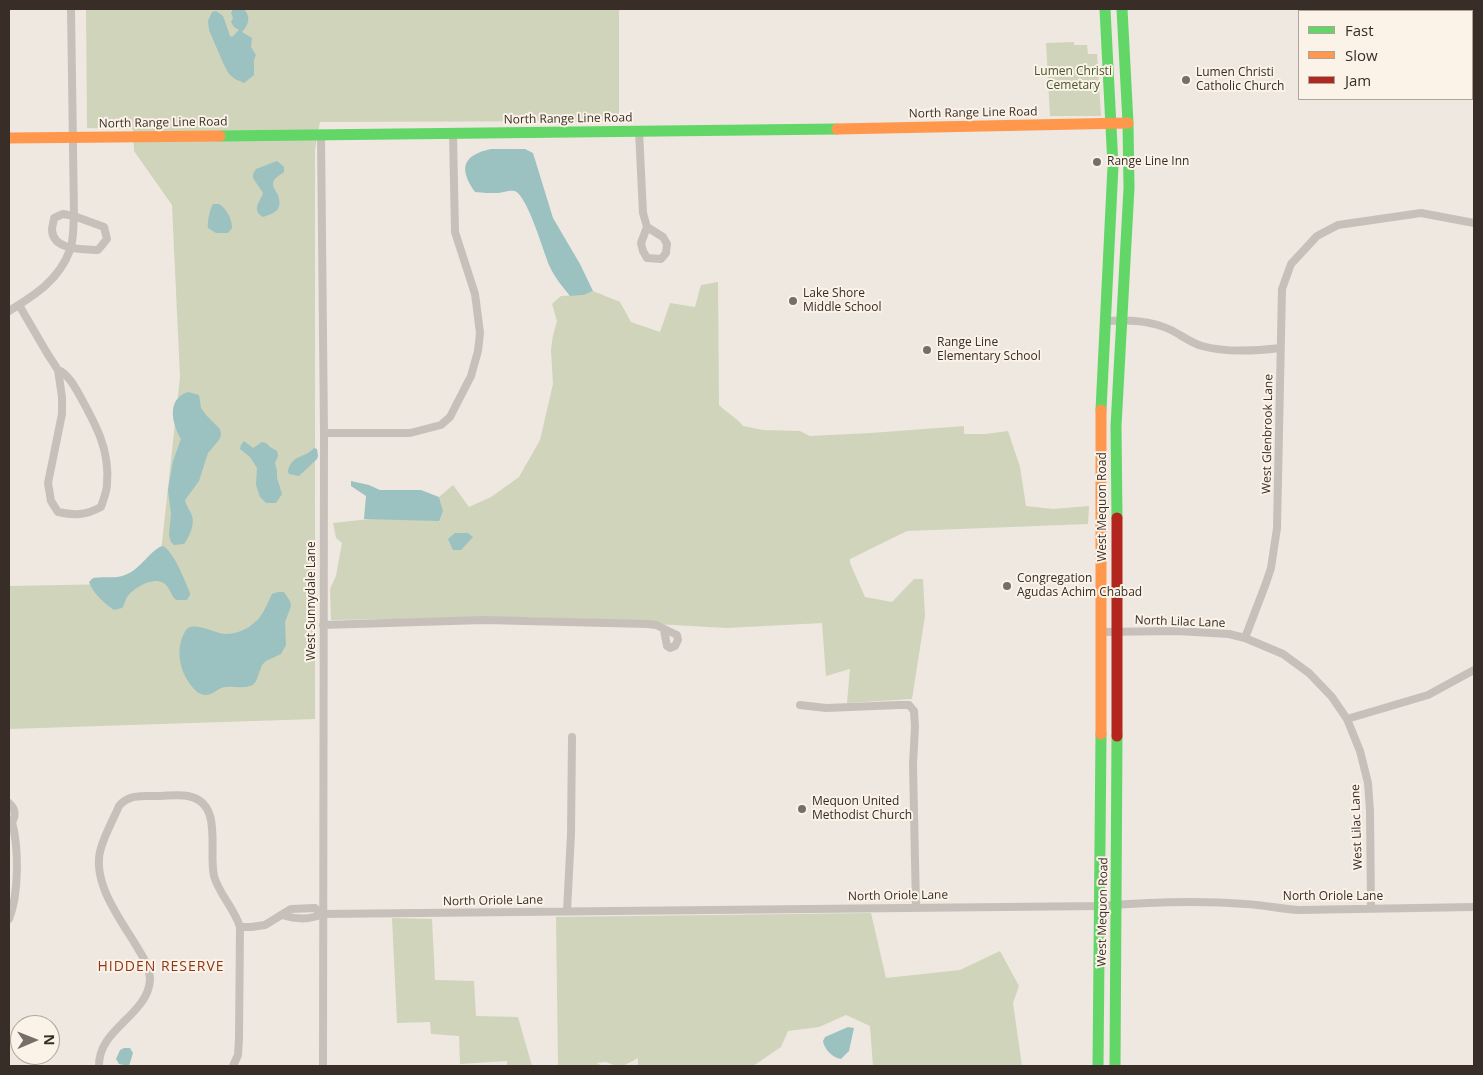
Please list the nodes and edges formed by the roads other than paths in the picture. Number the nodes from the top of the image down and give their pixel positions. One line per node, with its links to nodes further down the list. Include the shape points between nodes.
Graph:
1 (71, 9): 10 (street)
2 (1105, 9): 5 (main road, West Mequon Road)
3 (1122, 9): 4 (main road, West Mequon Road)
4 (1128, 123): 5 (main road, North Range Line Road); 17 (main road, West Mequon Road, via 1128,226)
5 (1112, 124): 6 (main road, North Range Line Road); 18 (main road, West Mequon Road)
6 (639, 132): 7 (main road, North Range Line Road); 13 (street, via 643,213)
7 (453, 134): 8 (main road, North Range Line Road); 21 (street, via 455,232 475,294 480,333 471,376 450,417 441,425 410,433)
8 (321, 135): 10 (main road, North Range Line Road); 21 (street, West Sunnydale Lane)
9 (9, 138): 10 (main road, North Range Line Road)
10 (73, 138): 11 (street)
11 (74, 216): 14 (street); 14 (street, via 63,214 54,218 52,231 57,241); 14 (street, via 104,227 107,238 98,250)
12 (1474, 223): 19 (street, West Glenbrook Lane, via 1422,213 1338,225 1317,236 1291,264 1282,289)
13 (647, 227)
14 (71, 249): 15 (street, via 52,280)
15 (20, 305): 16 (street); 20 (street)
16 (9, 311)
17 (1122, 320): 18 (street); 19 (street, via 1152,324 1200,346 1256,351); 24 (main road, West Mequon Road, via 1116,426)
18 (1106, 321): 25 (main road, West Mequon Road, via 1101,417)
19 (1280, 348): 26 (street, West Glenbrook Lane, via 1277,528 1268,575)
20 (58, 370): 20 (street, via 62,414 48,483 51,501 58,512 73,516 88,514 101,507 106,488 105,452 95,422 75,387)
21 (324, 433): 22 (street, West Sunnydale Lane)
22 (323, 625): 23 (street, via 484,620 648,624); 39 (street, West Sunnydale Lane)
23 (664, 630)
24 (1118, 631): 25 (street, North Lilac Lane); 26 (street, North Lilac Lane, via 1230,634); 33 (main road, West Mequon Road)
25 (1101, 632): 34 (main road, West Mequon Road)
26 (1245, 638): 29 (street, North Lilac Lane, via 1283,654 1309,673)
27 (1474, 670): 29 (street, via 1428,695)
28 (800, 705): 35 (street, via 826,708 909,705 914,711)
29 (1348, 719): 37 (street, West Lilac Lane, via 1368,783)
30 (572, 737): 38 (street)
31 (9, 803): 32 (street, via 15,814)
32 (10, 824): 40 (street, via 15,833 16,893)
33 (1117, 904): 34 (street, North Oriole Lane); 37 (street, North Oriole Lane); 46 (main road, West Mequon Road)
34 (1100, 906): 35 (street, North Oriole Lane); 45 (main road, West Mequon Road)
35 (916, 907): 38 (street, North Oriole Lane)
36 (1474, 907): 37 (street, North Oriole Lane)
37 (1371, 908)
38 (567, 911): 39 (street, North Oriole Lane)
39 (322, 914): 41 (street, North Oriole Lane, via 315,918 282,915 265,925); 44 (street, West Sunnydale Lane)
40 (9, 919)
41 (240, 927): 42 (street, via 214,877 211,815 206,807 199,800 184,796 138,796 122,802 100,848 99,872 108,898 145,960 150,980 141,1003 101,1050); 43 (street, via 240,1038)
42 (99, 1066)
43 (233, 1066)
44 (323, 1066)
45 (1098, 1066)
46 (1115, 1066)

